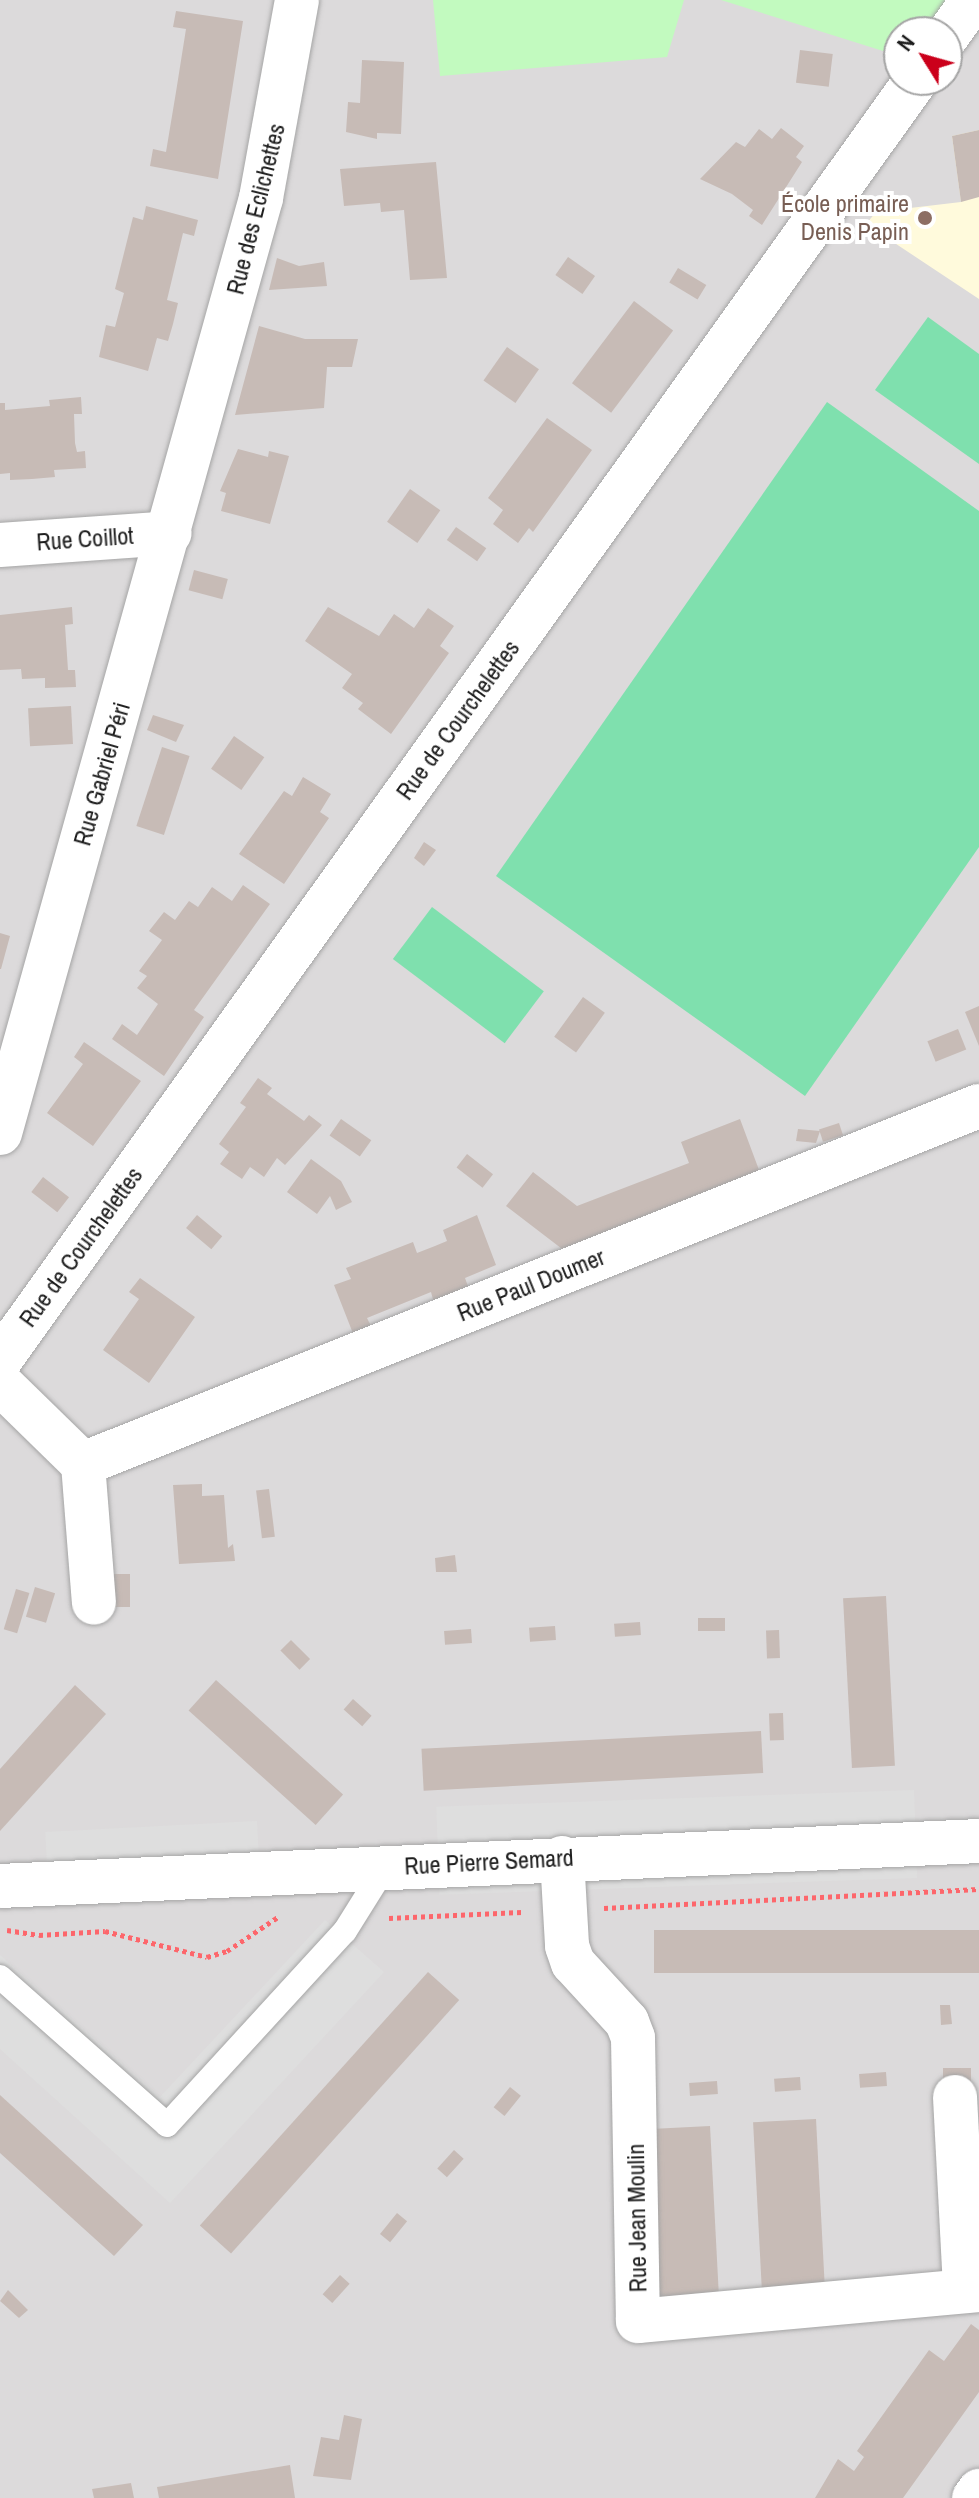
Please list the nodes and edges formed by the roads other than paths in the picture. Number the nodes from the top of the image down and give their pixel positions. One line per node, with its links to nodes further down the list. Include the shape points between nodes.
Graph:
1 (297, 0): 3 (street, Rue des Eclichettes, via 272,155)
2 (905, 96): 8 (street, Rue de Courchelettes)
3 (204, 415): 4 (street, Rue Gabriel Péri)
4 (170, 533): 5 (street, Rue Coillot); 7 (street, Rue Gabriel Péri)
5 (0, 545)
6 (979, 1106): 10 (street, Rue Paul Doumer)
7 (0, 1133)
8 (0, 1360)
9 (0, 1383): 10 (street)
10 (83, 1464): 11 (street)
11 (94, 1603)
12 (979, 1841): 13 (street, Rue Pierre Semard)
13 (562, 1858): 14 (street, Rue Pierre Semard); 18 (street, Rue Jean Moulin, via 573,1963 627,2022 633,2038 638,2321)
14 (385, 1867): 15 (street, Rue Pierre Semard); 16 (lane, via 357,1915 167,2125)
15 (0, 1886)
16 (0, 1977)
17 (955, 2097): 18 (street, Rue Jean Moulin)
18 (972, 2290)
19 (979, 2491): 20 (street)
20 (974, 2498)

